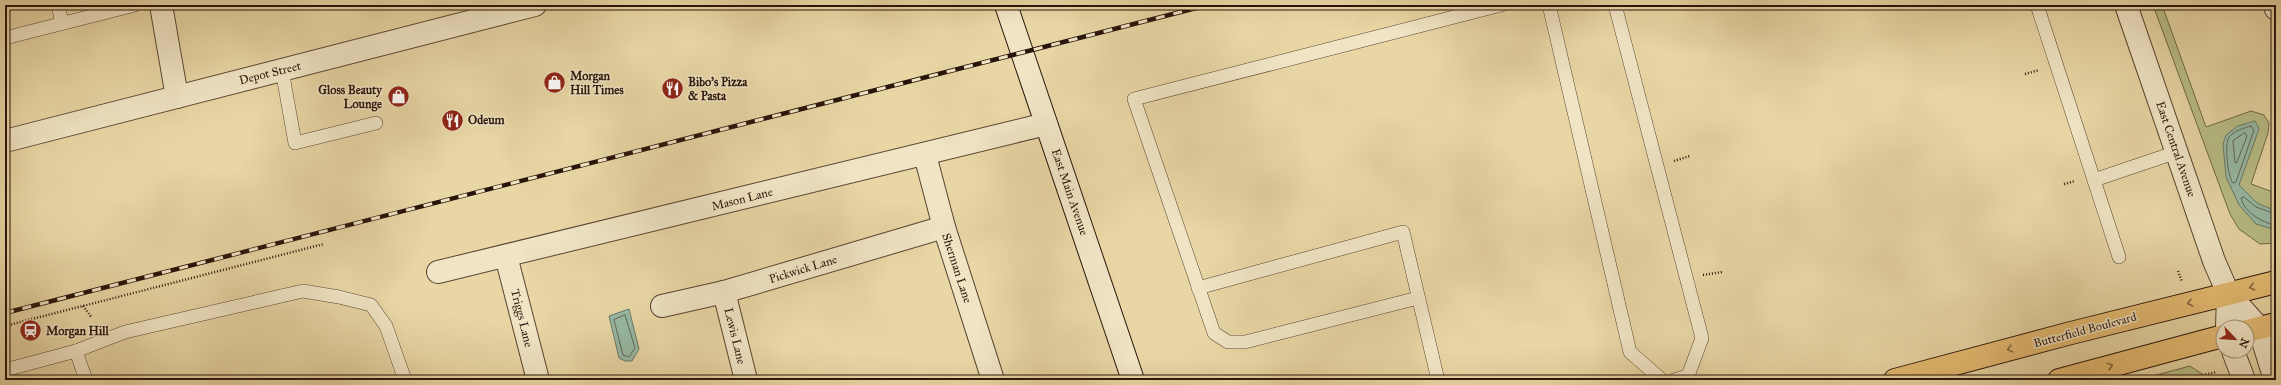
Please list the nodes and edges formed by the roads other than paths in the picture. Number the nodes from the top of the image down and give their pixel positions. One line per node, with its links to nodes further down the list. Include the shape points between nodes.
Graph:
1 (58, 5): 13 (lane)
2 (135, 5): 13 (lane)
3 (161, 5): 16 (street)
4 (1006, 5): 18 (street, East Main Avenue)
5 (1501, 5): 28 (lane, via 1134,99)
6 (1549, 5): 47 (lane, via 1630,352)
7 (1615, 5): 39 (lane, via 1702,338)
8 (2037, 5): 22 (lane)
9 (2126, 5): 20 (street, East Central Avenue)
10 (2275, 5): 12 (street)
11 (524, 6): 15 (street, Depot Street)
12 (2276, 9)
13 (62, 23): 14 (lane)
14 (5, 38)
15 (282, 70): 16 (street, Depot Street); 17 (lane, via 295,143)
16 (177, 97): 19 (street, Depot Street)
17 (376, 123)
18 (1046, 124): 21 (street, Mason Lane); 45 (street, East Main Avenue)
19 (5, 141)
20 (2176, 152): 22 (lane); 30 (street, East Central Avenue, via 2213,259)
21 (925, 155): 23 (street, Sherman Lane); 24 (street, Mason Lane)
22 (2094, 180): 25 (lane)
23 (944, 227): 29 (street, Pickwick Lane); 44 (street, Sherman Lane)
24 (506, 256): 26 (street, Mason Lane); 42 (street, Triggs Lane)
25 (2119, 257)
26 (438, 272)
27 (2276, 282): 30 (main road, Butterfield Boulevard, one-way to 30)
28 (1198, 288): 31 (lane, via 1214,332 1228,342 1245,342); 31 (lane, via 1403,232)
29 (724, 292): 32 (street, Pickwick Lane); 43 (street, Lewis Lane)
30 (2228, 293): 33 (street, East Central Avenue); 34 (street, East Central Avenue); 49 (main road, Butterfield Boulevard, one-way to 49)
31 (1418, 298): 46 (lane)
32 (662, 306)
33 (2227, 319)
34 (2261, 327): 52 (street, East Central Avenue)
35 (2215, 338): 50 (main road, one-way to 35)
36 (76, 351): 38 (lane); 40 (lane); 41 (lane, via 126,332 303,291 371,305 386,326)
37 (2236, 359): 51 (street)
38 (5, 370)
39 (1688, 378): 48 (lane)
40 (86, 380)
41 (405, 380)
42 (538, 380)
43 (746, 380)
44 (993, 380)
45 (1134, 380)
46 (1438, 380)
47 (1662, 380)
48 (1674, 380)
49 (1895, 380)
50 (2059, 380)
51 (2244, 380)
52 (2275, 380)

